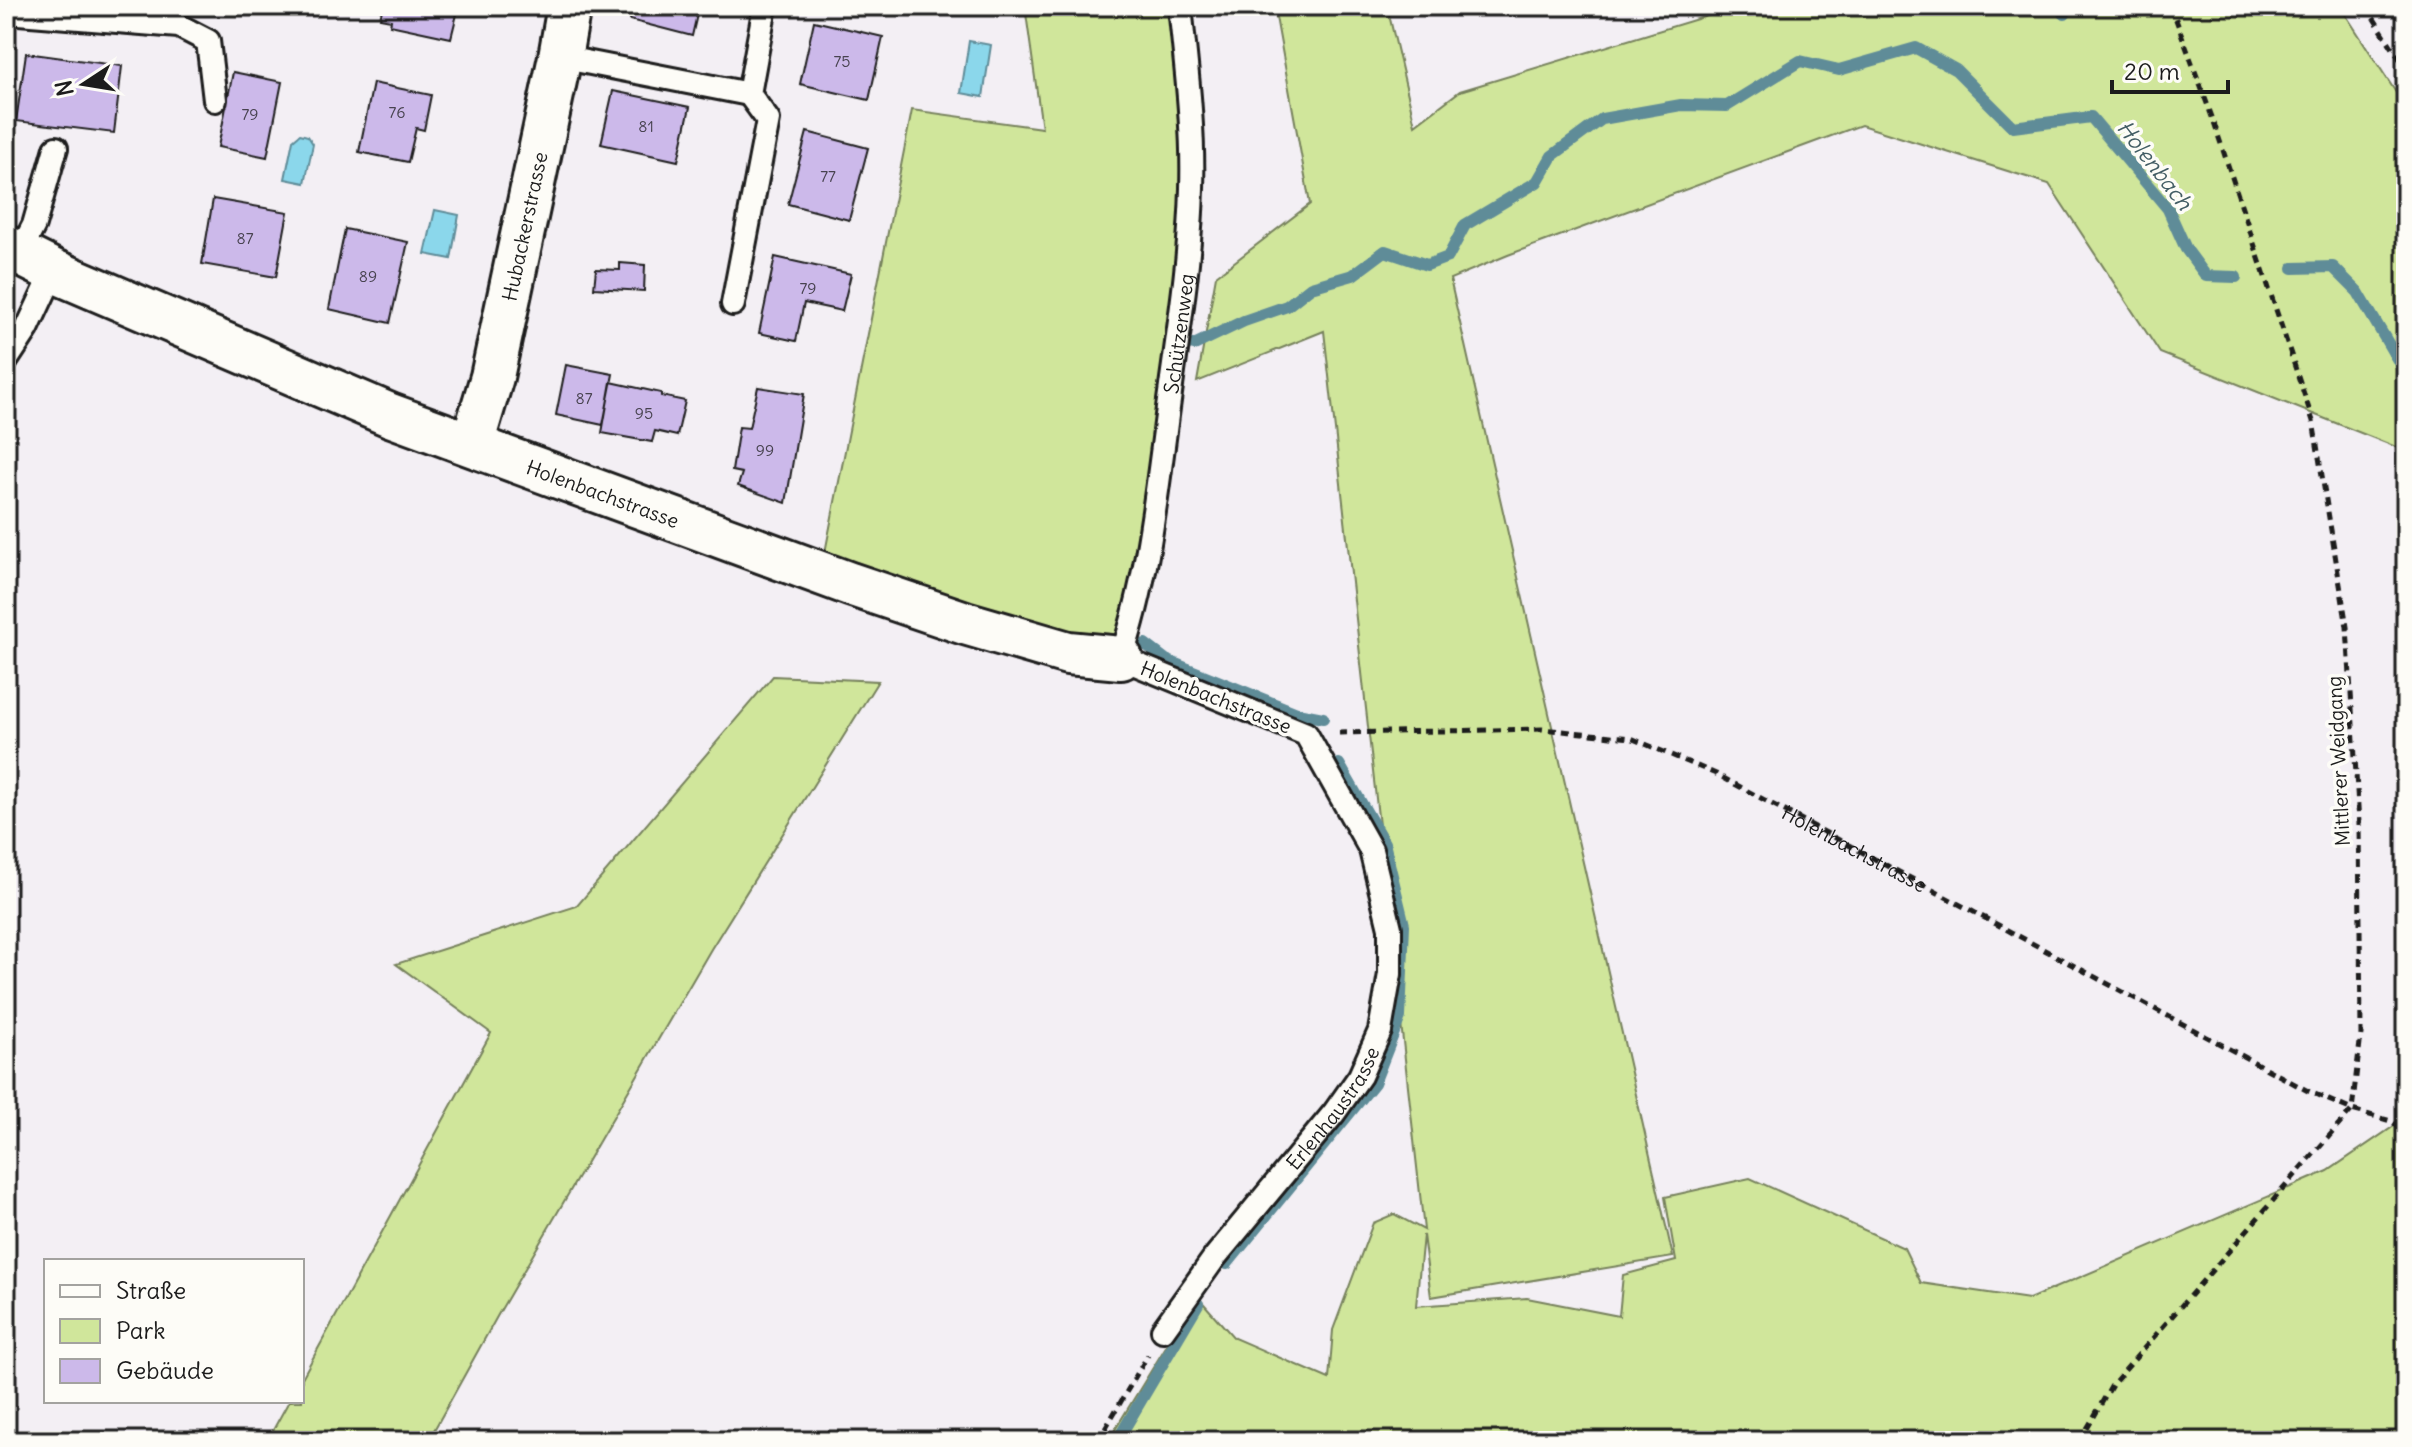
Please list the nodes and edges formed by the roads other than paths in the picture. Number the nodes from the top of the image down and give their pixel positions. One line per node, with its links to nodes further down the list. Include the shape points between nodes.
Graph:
1 (569, 6): 5 (street, Hubackerstrasse)
2 (765, 6): 6 (lane)
3 (1180, 6): 13 (lane, Schützenweg, via 1192,131 1187,262 1154,517 1134,621)
4 (6, 12): 7 (lane, via 179,26 208,41)
5 (560, 57): 6 (lane); 12 (street, Hubackerstrasse, via 492,377)
6 (749, 94): 10 (lane, via 768,120)
7 (215, 100)
8 (56, 148): 9 (lane)
9 (26, 257): 11 (lane, via 27,329); 12 (street, Holenbachstrasse, via 390,415)
10 (733, 304)
11 (6, 361)
12 (472, 444): 13 (street, Holenbachstrasse, via 965,623 1068,653)
13 (1121, 658): 14 (lane, Holenbachstrasse)
14 (1306, 734): 15 (lane, Erlenhaustrasse, via 1371,850 1390,928 1390,974 1380,1031 1360,1076 1334,1113 1215,1257)
15 (1163, 1330)

